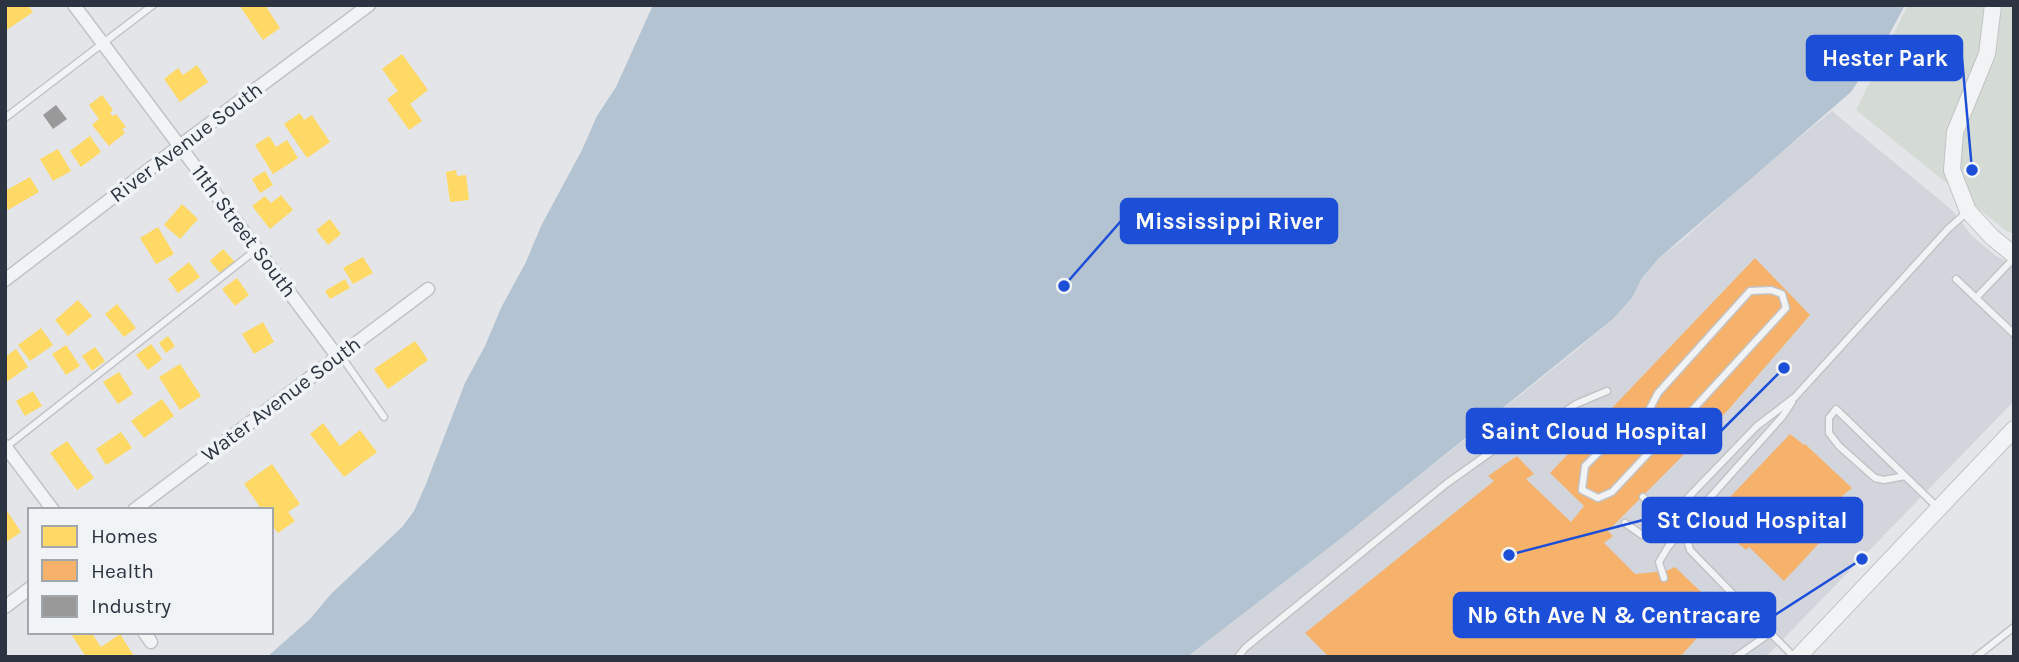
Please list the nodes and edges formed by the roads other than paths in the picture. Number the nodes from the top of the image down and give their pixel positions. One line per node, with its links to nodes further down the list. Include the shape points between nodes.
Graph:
1 (74, 5): 5 (street, 11th Street South)
2 (153, 5): 5 (lane)
3 (369, 5): 7 (street, River Avenue South)
4 (1993, 5): 8 (street, via 1987,54 1955,132 1952,170)
5 (103, 43): 6 (lane); 7 (street, 11th Street South)
6 (5, 118)
7 (181, 145): 9 (street, 11th Street South); 12 (street, River Avenue South)
8 (1968, 211): 10 (street); 18 (lane)
9 (257, 249): 16 (street, 11th Street South); 23 (lane)
10 (2014, 256): 14 (lane)
11 (1956, 279): 14 (lane)
12 (5, 280)
13 (428, 289): 16 (street, Water Avenue South)
14 (1976, 299): 15 (lane)
15 (2014, 334)
16 (338, 355): 19 (lane); 27 (street, Water Avenue South)
17 (1608, 391): 41 (lane, via 1576,404 1532,435 1495,449 1446,484)
18 (1795, 397): 29 (lane, via 1757,426); 30 (lane)
19 (384, 417)
20 (1685, 418): 22 (lane, via 1786,308 1782,294 1750,292 1658,393 1647,414 1656,444 1612,492 1598,498 1582,490 1585,466)
21 (2014, 429): 28 (street)
22 (1620, 431)
23 (6, 447): 26 (street)
24 (1905, 476): 24 (lane, via 1836,409 1829,418 1829,433 1839,446 1875,478); 28 (lane)
25 (1643, 497): 33 (lane)
26 (52, 508)
27 (137, 508)
28 (1938, 508): 43 (street)
29 (1676, 510)
30 (1689, 521): 33 (lane); 37 (lane, via 1685,533 1690,550)
31 (1625, 523): 32 (lane, via 1642,535)
32 (1661, 527)
33 (1677, 536): 34 (lane, via 1659,562)
34 (1664, 578)
35 (28, 590): 36 (street)
36 (5, 607)
37 (1751, 614): 38 (lane, via 1736,629); 40 (lane)
38 (1708, 626)
39 (2014, 627): 44 (lane)
40 (1770, 633): 42 (lane); 43 (lane)
41 (1238, 657)
42 (1736, 657)
43 (1796, 657)
44 (1976, 657)

